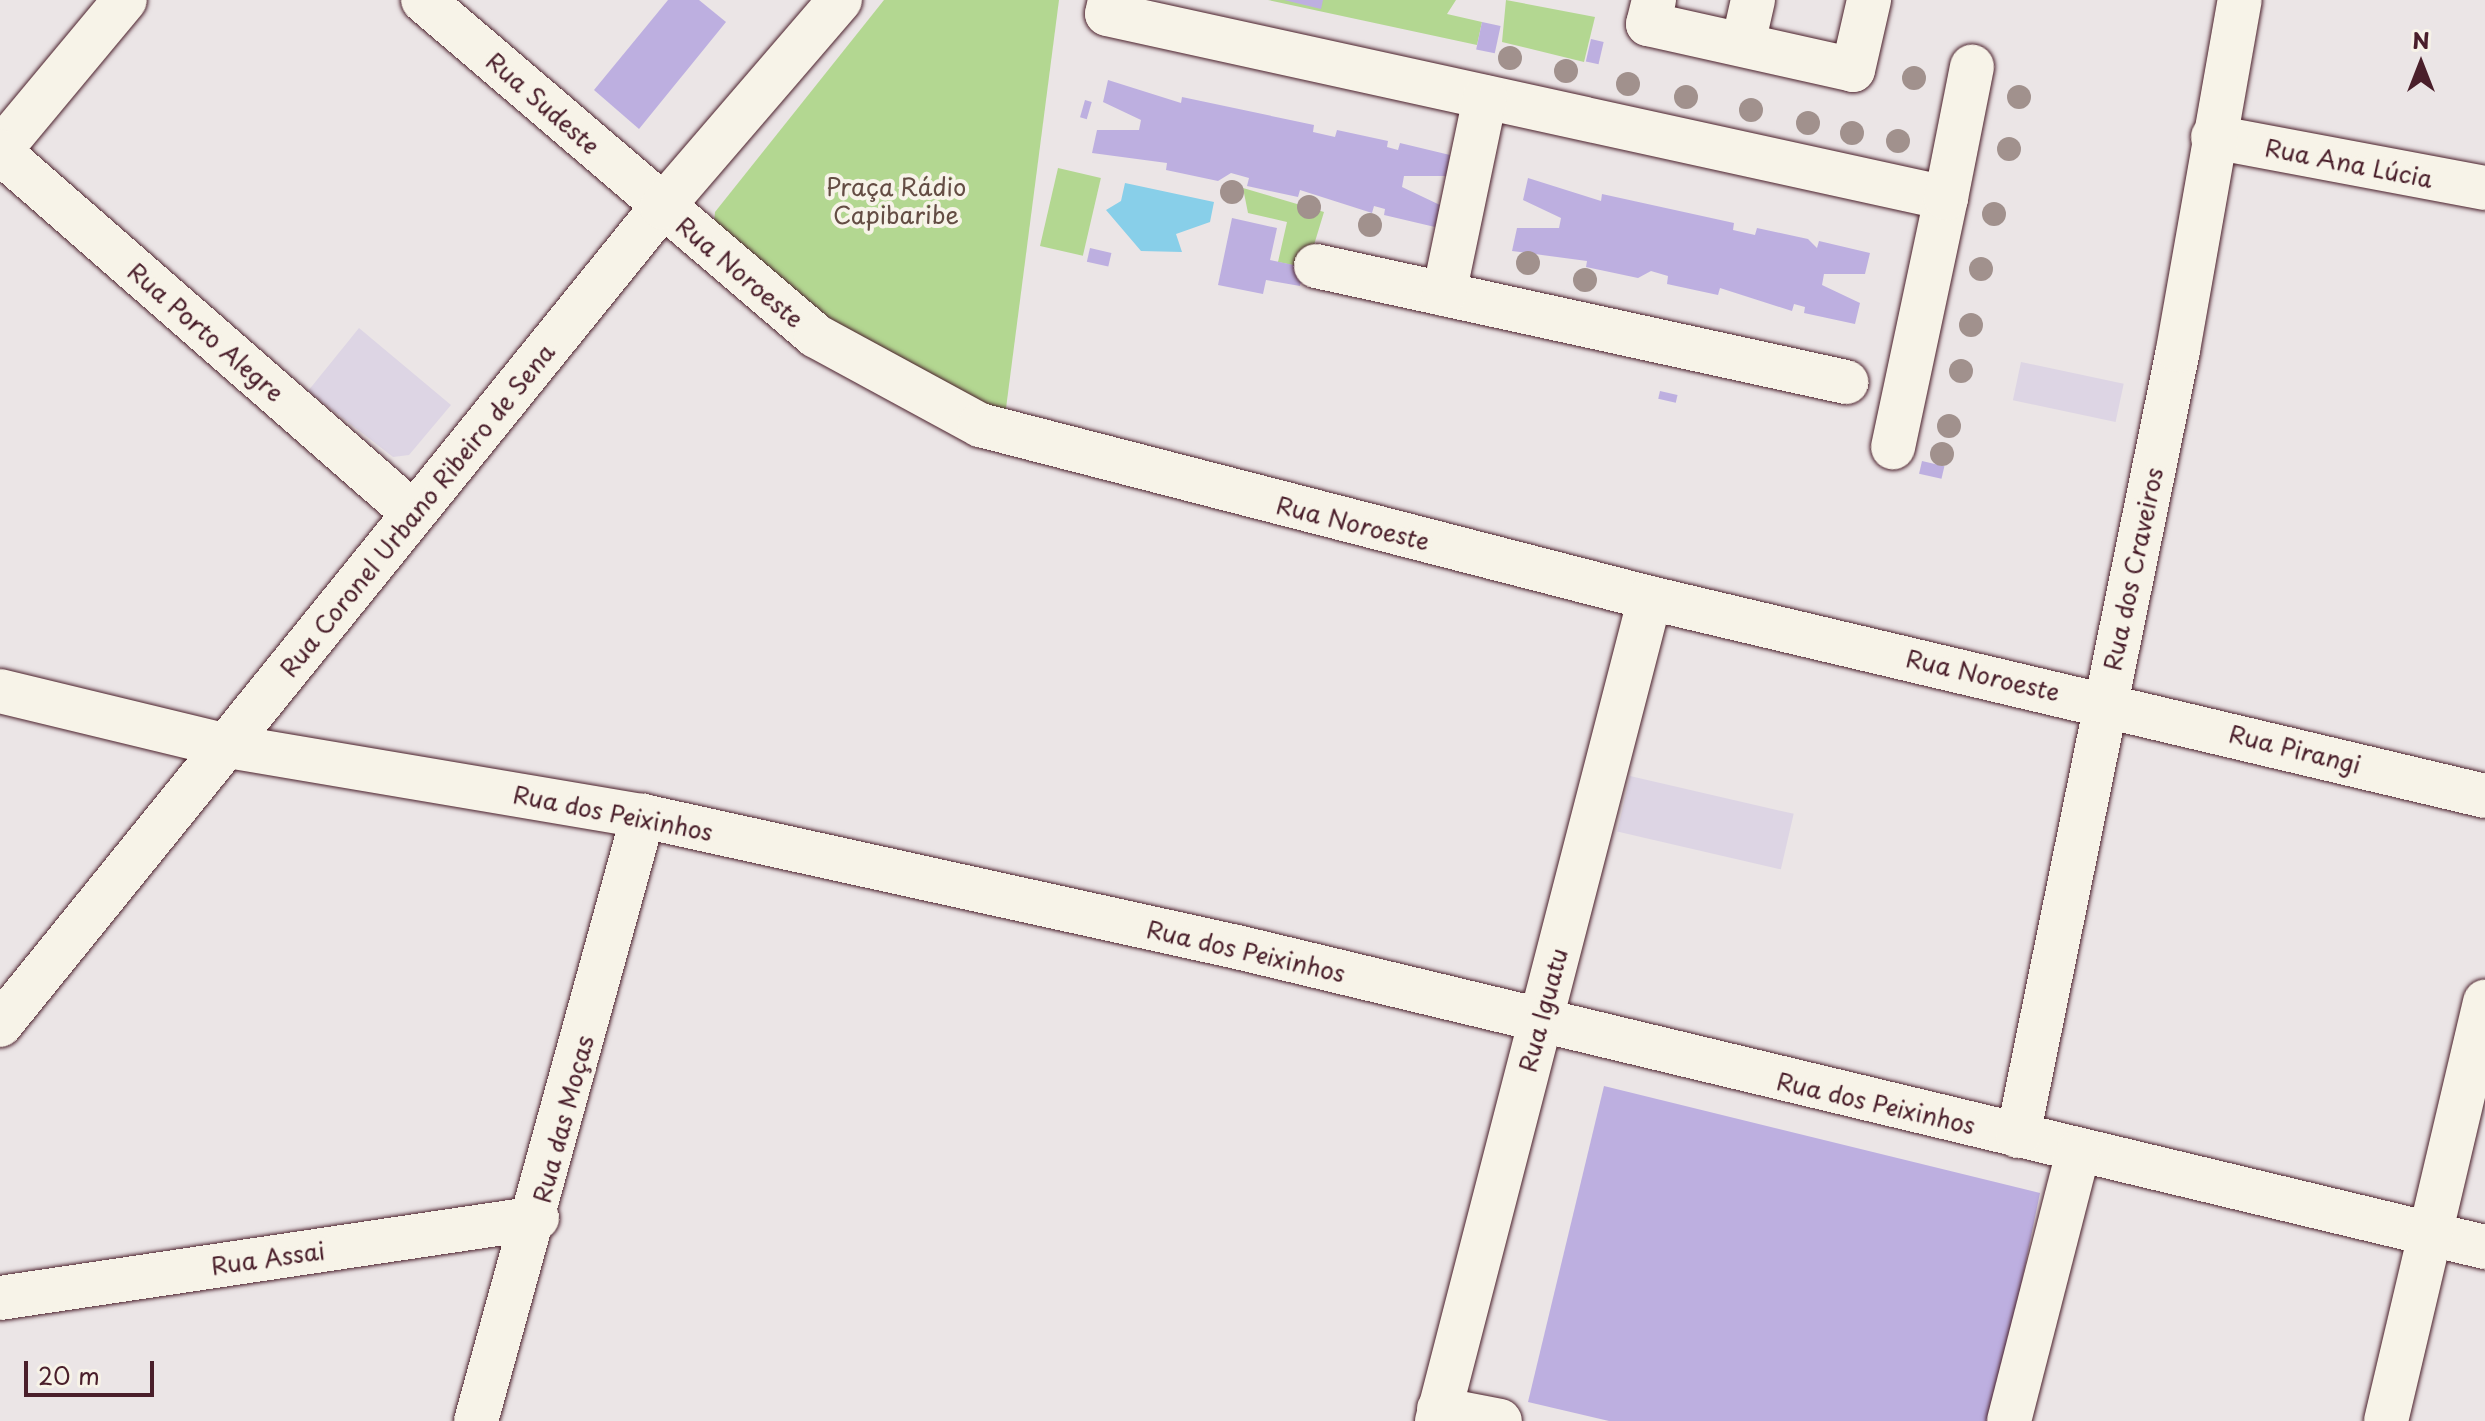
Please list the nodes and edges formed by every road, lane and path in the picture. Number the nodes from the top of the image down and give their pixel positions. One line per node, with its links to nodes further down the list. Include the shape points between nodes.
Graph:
1 (125, 0): 13 (street)
2 (423, 0): 16 (street, Rua Sudeste)
3 (840, 0): 16 (street, Rua Coronel Urbano Ribeiro de Sena)
4 (1110, 0): 11 (street, via 1107,14)
5 (1654, 0): 9 (street, via 1648,24)
6 (1753, 0): 9 (street)
7 (1869, 0): 9 (street, via 1853,70)
8 (2240, 0): 12 (street, Rua dos Craveiros)
9 (1743, 44)
10 (1972, 67): 15 (street)
11 (1485, 97): 15 (street); 18 (street)
12 (2213, 137): 14 (street, Rua Ana Lúcia); 24 (street, Rua dos Craveiros, via 2178,350)
13 (0, 151): 21 (street, Rua Porto Alegre)
14 (2485, 188)
15 (1946, 198): 20 (street)
16 (662, 207): 21 (street, Rua Coronel Urbano Ribeiro de Sena); 22 (street, Rua Noroeste, via 816,336 980,425)
17 (1316, 266): 18 (street)
18 (1444, 294): 19 (street)
19 (1846, 382)
20 (1893, 447)
21 (412, 512): 25 (street, Rua Coronel Urbano Ribeiro de Sena)
22 (1650, 598): 24 (street, Rua Noroeste); 30 (street, Rua Iguatu)
23 (0, 691): 25 (street, Rua dos Peixinhos)
24 (2105, 703): 26 (street, Rua Pirangi); 31 (street, Rua dos Craveiros)
25 (228, 746): 27 (street, Rua dos Peixinhos); 29 (street, Rua Coronel Urbano Ribeiro de Sena)
26 (2485, 796)
27 (643, 816): 30 (street, Rua dos Peixinhos, via 1237,947); 33 (street, Rua das Moças)
28 (2485, 1002): 34 (street)
29 (0, 1025)
30 (1539, 1025): 31 (street, Rua dos Peixinhos); 37 (street, Rua Iguatu)
31 (2018, 1136): 32 (street, Rua dos Peixinhos)
32 (2078, 1152): 34 (street, Rua dos Peixinhos); 40 (street)
33 (537, 1218): 36 (street, Rua Assai); 38 (street, Rua das Moças)
34 (2431, 1236): 35 (street, Rua dos Peixinhos); 41 (street)
35 (2485, 1247)
36 (0, 1298)
37 (1438, 1415): 39 (street)
38 (476, 1421)
39 (1500, 1421)
40 (2009, 1421)
41 (2386, 1421)

